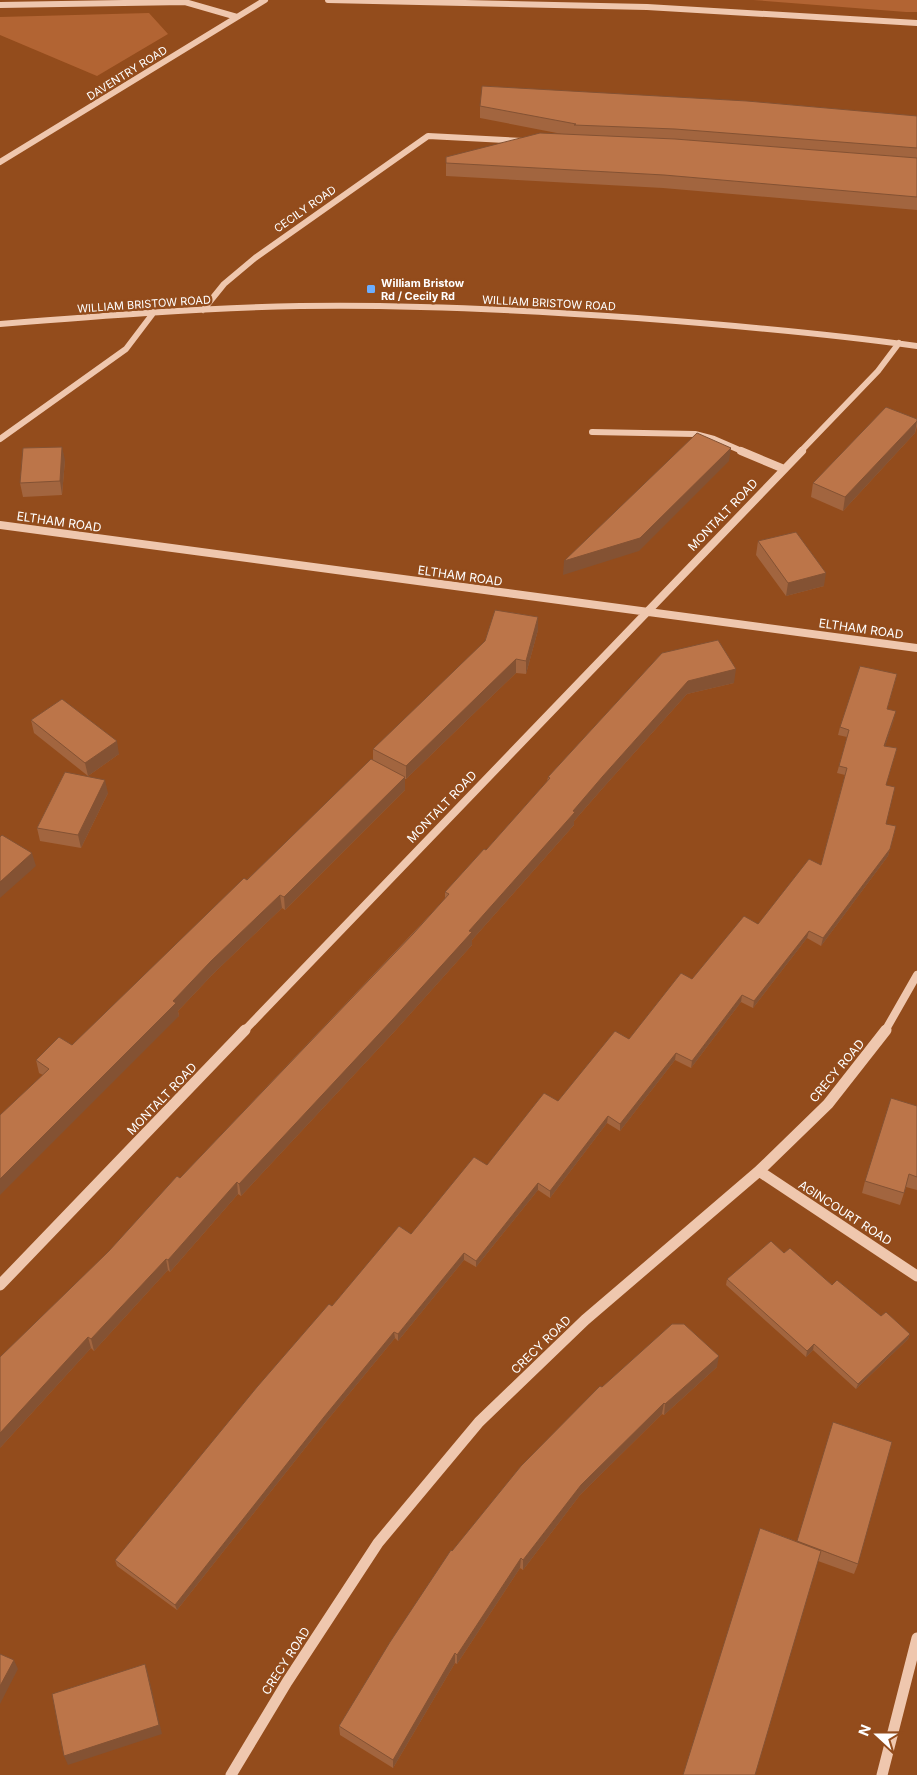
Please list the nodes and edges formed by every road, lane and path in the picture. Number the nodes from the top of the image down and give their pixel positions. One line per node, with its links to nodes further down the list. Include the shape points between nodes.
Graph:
1 (265, 0): 4 (street, DAVENTRY ROAD)
2 (328, 0): 5 (street, via 647,7)
3 (0, 5): 4 (street, via 185,2)
4 (237, 17): 8 (street, DAVENTRY ROAD)
5 (917, 23)
6 (428, 136): 7 (street); 9 (street, CECILY ROAD, via 255,258 224,284)
7 (527, 141)
8 (0, 162)
9 (203, 310): 10 (street, WILLIAM BRISTOW ROAD); 12 (street, WILLIAM BRISTOW ROAD, via 300,306 597,315)
10 (154, 312): 11 (street, WILLIAM BRISTOW ROAD); 15 (street, via 126,350)
11 (0, 324)
12 (899, 343): 13 (street, WILLIAM BRISTOW ROAD); 16 (street, MONTALT ROAD, via 878,371)
13 (917, 346)
14 (592, 432): 16 (street, via 695,434)
15 (0, 439)
16 (784, 468): 18 (street, MONTALT ROAD)
17 (0, 526): 18 (street, ELTHAM ROAD)
18 (647, 612): 19 (street, ELTHAM ROAD); 23 (street, MONTALT ROAD)
19 (917, 648)
20 (917, 975): 21 (street, CRECY ROAD, via 882,1038 828,1104)
21 (759, 1171): 22 (street, AGINCOURT ROAD); 25 (street, CRECY ROAD, via 585,1320 479,1422 378,1543)
22 (917, 1276)
23 (0, 1285)
24 (917, 1638): 26 (street)
25 (231, 1775)
26 (882, 1775)

